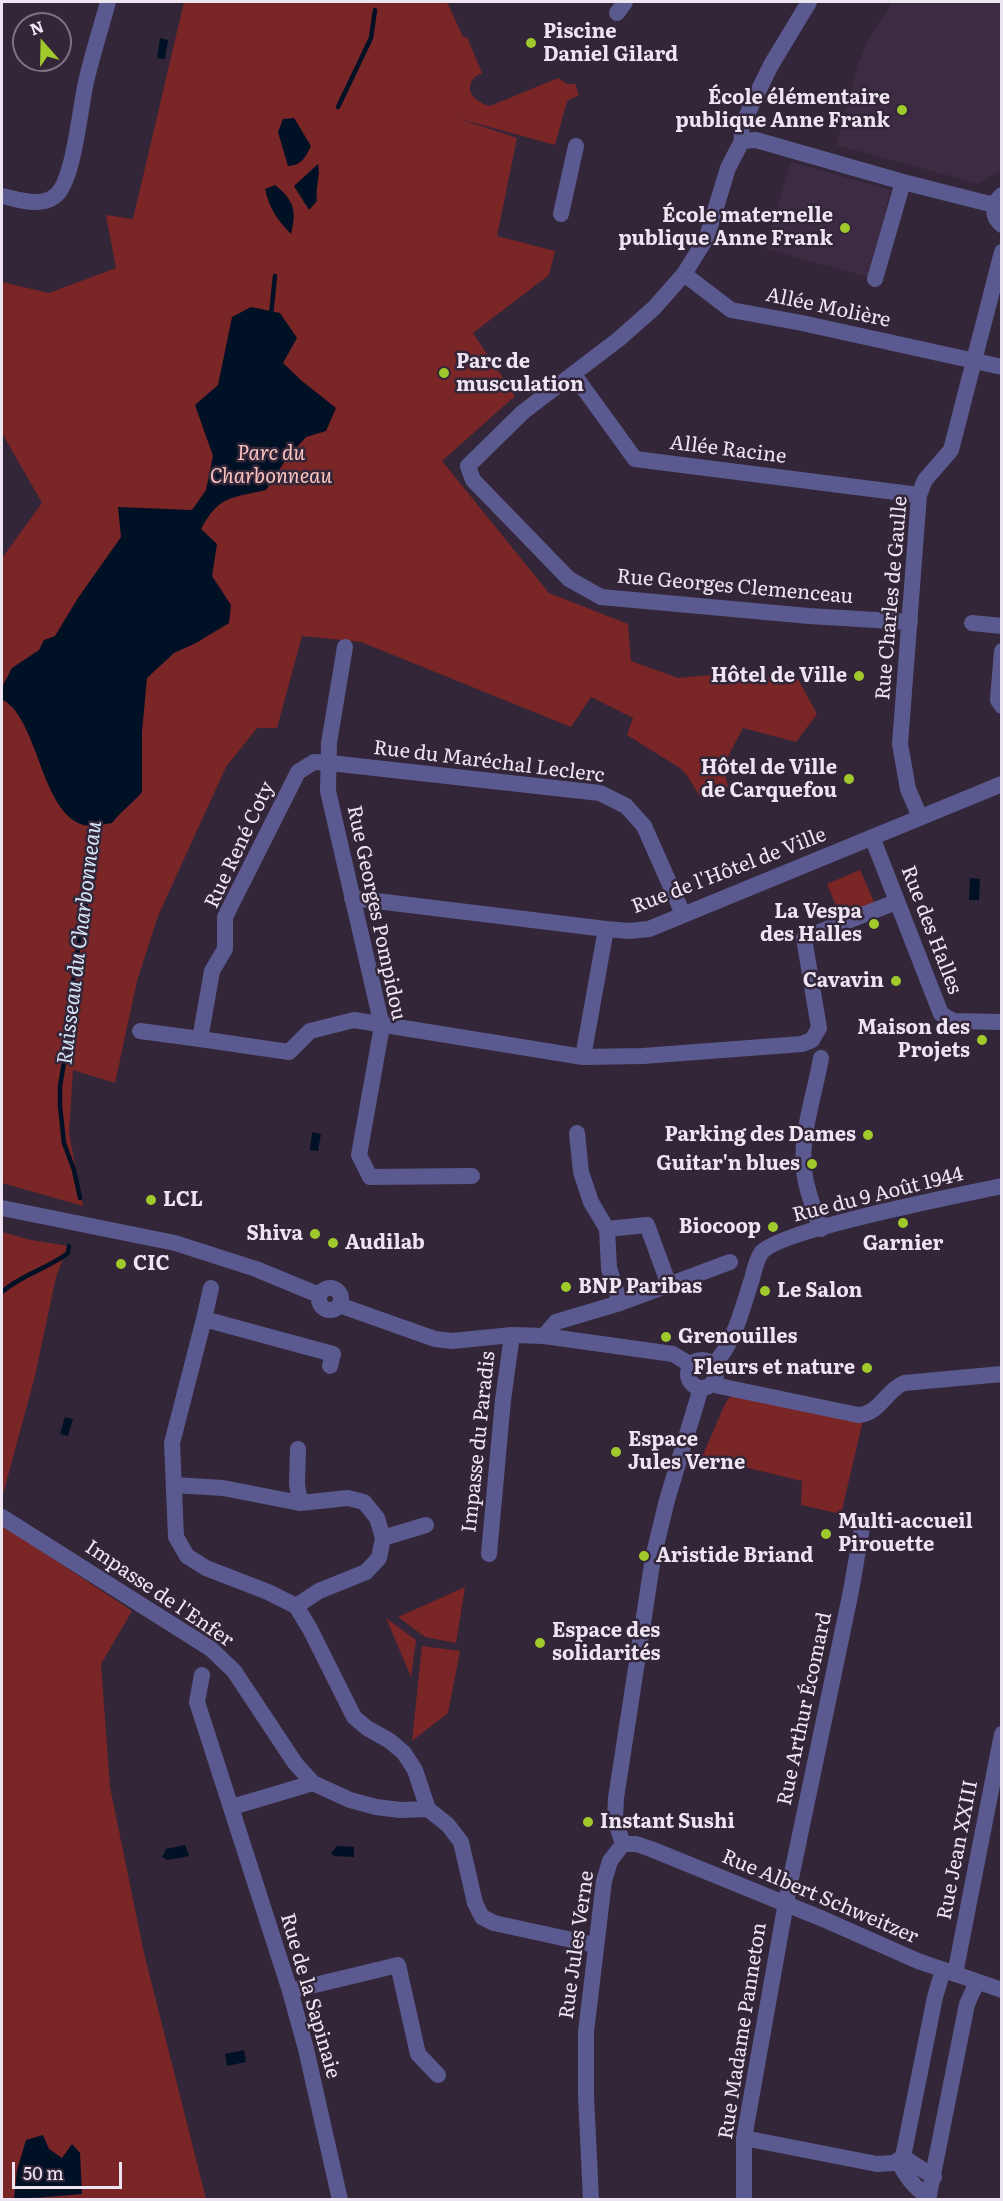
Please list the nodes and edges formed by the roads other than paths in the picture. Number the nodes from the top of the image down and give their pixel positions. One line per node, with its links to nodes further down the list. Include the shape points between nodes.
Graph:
1 (108, 2): 6 (street, via 63,187 55,197 39,203)
2 (809, 2): 3 (street, via 751,106 741,129)
3 (742, 141): 5 (street, via 756,140); 11 (street, via 728,168 707,237)
4 (576, 146): 8 (street)
5 (903, 182): 7 (street); 12 (street)
6 (2, 196)
7 (998, 200): 9 (street, via 995,216)
8 (561, 214)
9 (1002, 225)
10 (1002, 252): 13 (street, Rue Charles de Gaulle)
11 (684, 274): 13 (street, Allée Molière, via 731,310); 15 (street, via 654,308)
12 (875, 279)
13 (974, 361): 14 (street, Allée Molière); 16 (street, Rue Charles de Gaulle, via 951,450 925,480)
14 (1002, 368)
15 (574, 375): 16 (street, Allée Racine, via 635,459); 17 (street, Rue Georges Clemenceau, via 523,412 468,466 473,480 569,579 601,597)
16 (919, 495): 17 (street, Rue Charles de Gaulle)
17 (910, 622): 25 (street, Rue Charles de Gaulle, via 900,744 908,789)
18 (972, 623): 19 (street)
19 (1002, 626)
20 (345, 647): 23 (street, Rue Georges Pompidou, via 329,743)
21 (1002, 651): 22 (street, via 998,700)
22 (1002, 706)
23 (330, 762): 27 (street, Rue Georges Pompidou, via 328,790); 29 (street, Rue du Maréchal Leclerc, via 600,794 626,806 644,826); 34 (street, Rue René Coty, via 314,762 298,772 225,917 225,949 212,971)
24 (1002, 784): 25 (street, Rue de l'Hôtel de Ville)
25 (920, 817): 26 (street, Rue de l'Hôtel de Ville)
26 (872, 837): 28 (street, Rue des Halles); 29 (street, Rue de l'Hôtel de Ville)
27 (352, 898): 30 (street, Rue de l'Hôtel de Ville); 32 (street, Rue Georges Pompidou)
28 (896, 902): 31 (street, Rue des Halles, via 941,1014 953,1021); 35 (street, via 804,938 819,1028 812,1040 802,1044)
29 (683, 914): 30 (street, Rue de l'Hôtel de Ville, via 649,929)
30 (606, 929): 35 (street)
31 (1002, 1022)
32 (382, 1026): 34 (street, via 354,1020 310,1031 289,1052); 35 (street); 38 (street, Rue Georges Pompidou, via 359,1155 370,1177)
33 (140, 1031): 34 (street)
34 (200, 1039)
35 (583, 1057)
36 (821, 1058): 41 (street, via 803,1141 803,1167 807,1192)
37 (577, 1133): 42 (street, via 581,1172 591,1202)
38 (472, 1176)
39 (1002, 1186): 41 (street, Rue du 9 Août 1944)
40 (2, 1210): 48 (street, via 188,1247 319,1294 329,1287 341,1295 339,1305 435,1340)
41 (821, 1228): 53 (street, Rue du 9 Août 1944, via 766,1248 758,1260 730,1344)
42 (607, 1229): 44 (street, via 646,1226); 46 (street, via 609,1268)
43 (730, 1262): 44 (street)
44 (669, 1286): 46 (street)
45 (211, 1288): 47 (street)
46 (620, 1303): 49 (street, via 556,1322)
47 (204, 1318): 51 (street, via 333,1354); 55 (street, via 172,1443)
48 (512, 1335): 49 (street); 61 (street, Impasse du Paradis)
49 (544, 1335): 50 (street, via 673,1354)
50 (691, 1365): 53 (street, via 702,1360); 53 (street, via 688,1378 694,1386)
51 (330, 1366)
52 (1002, 1374): 53 (street, via 900,1384 877,1408 858,1415 719,1386)
53 (709, 1378): 68 (street, via 669,1492 653,1558 616,1805 615,1820)
54 (298, 1449): 56 (street)
55 (174, 1485): 56 (street, via 223,1488); 62 (street, via 176,1537 188,1556 206,1568)
56 (300, 1503): 60 (street, via 348,1498 364,1502 377,1518)
57 (2, 1517): 65 (street, Impasse de l'Enfer, via 211,1649 234,1671 295,1764)
58 (863, 1522): 69 (street, Rue Arthur Écomard)
59 (426, 1525): 60 (street)
60 (383, 1538): 62 (street, via 380,1558 366,1572 319,1591)
61 (489, 1554)
62 (296, 1606): 67 (street, via 354,1717 404,1753 415,1770)
63 (202, 1675): 66 (street, Rue de la Sapinaie, via 198,1702)
64 (1002, 1734): 71 (street, Rue Jean XXIII)
65 (313, 1783): 66 (street); 67 (street, Impasse de l'Enfer, via 376,1807)
66 (232, 1807): 74 (street, Rue de la Sapinaie)
67 (428, 1809): 70 (street, via 461,1842 482,1917)
68 (623, 1844): 69 (street, Rue Albert Schweitzer, via 651,1848); 70 (street, Rue Jules Verne, via 607,1870)
69 (785, 1905): 71 (street, Rue Albert Schweitzer); 76 (street, Rue Madame Panneton)
70 (596, 1945): 81 (street, Rue Jules Verne, via 586,2032)
71 (949, 1972): 72 (street, Rue Albert Schweitzer); 77 (street, Rue Jean XXIII, via 935,1997)
72 (977, 1982): 73 (street, Rue Albert Schweitzer); 78 (street, via 967,2004)
73 (1002, 1990)
74 (290, 1991): 75 (street, via 398,1965 418,2054); 80 (street, Rue de la Sapinaie)
75 (438, 2075)
76 (744, 2138): 77 (street, via 878,2164 894,2163); 82 (street, Rue Madame Panneton)
77 (901, 2158): 78 (street); 79 (street, via 904,2172)
78 (934, 2177): 79 (street)
79 (929, 2198)
80 (340, 2199)
81 (591, 2199)
82 (744, 2199)

